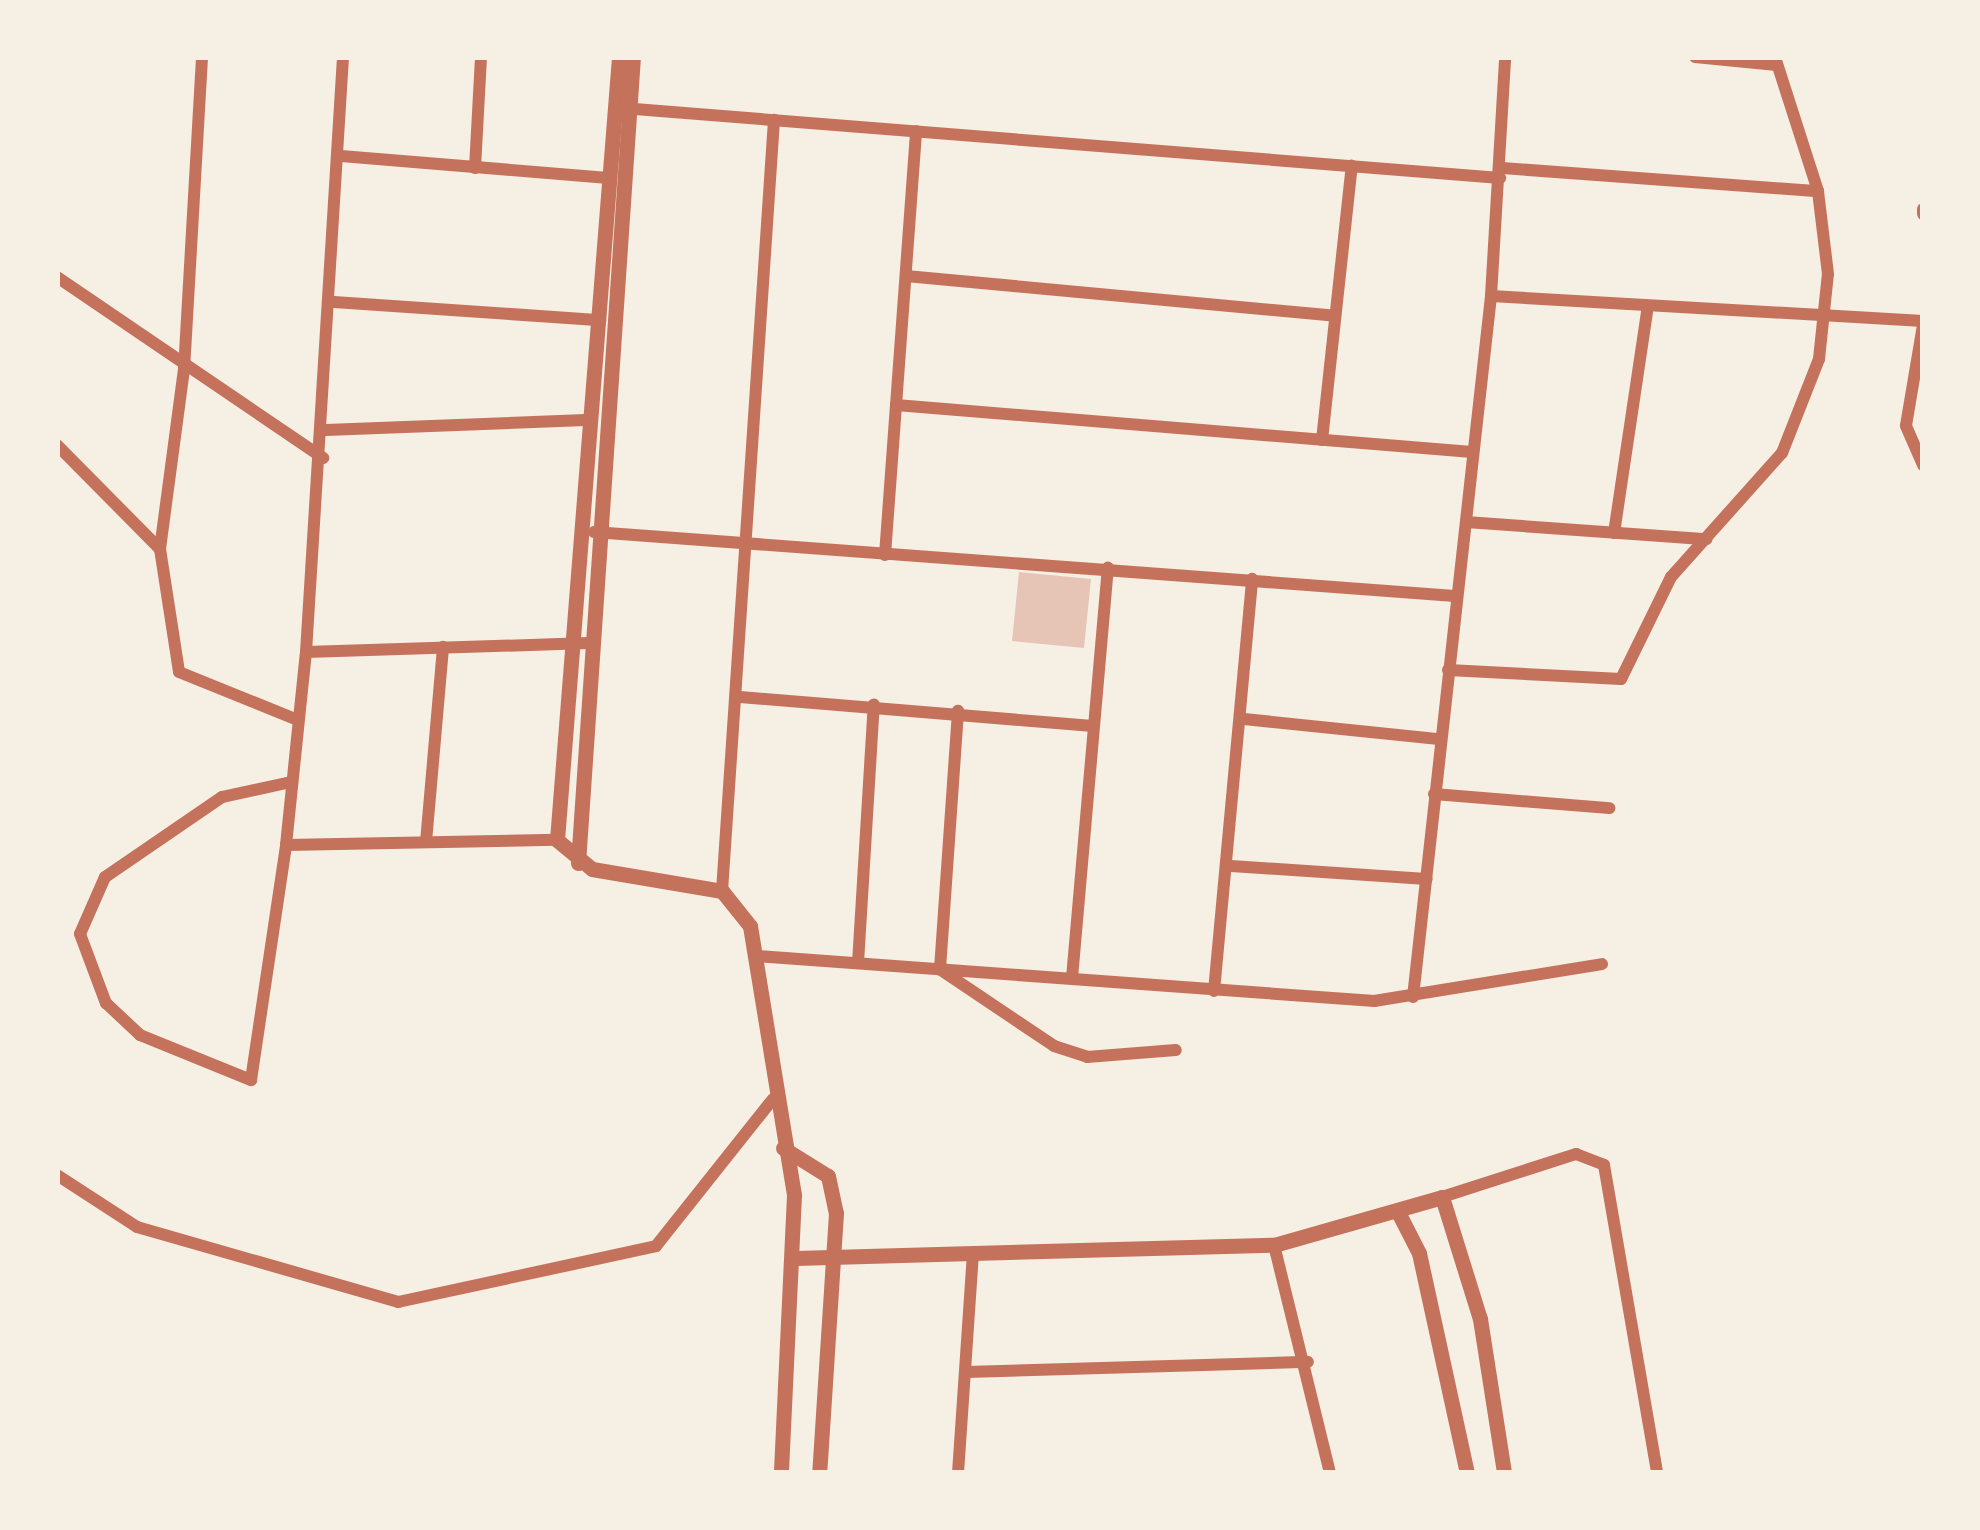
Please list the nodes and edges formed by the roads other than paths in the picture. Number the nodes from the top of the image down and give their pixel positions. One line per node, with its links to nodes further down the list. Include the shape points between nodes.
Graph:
1 (202, 57): 27 (street)
2 (343, 57): 12 (street)
3 (481, 57): 14 (street)
4 (619, 57): 9 (street)
5 (633, 57): 9 (street)
6 (1505, 57): 15 (street)
7 (1695, 57): 8 (street)
8 (1776, 61): 17 (street)
9 (623, 108): 10 (street); 16 (street); 37 (street)
10 (773, 120): 11 (street); 40 (street)
11 (916, 131): 13 (street); 18 (street)
12 (341, 156): 14 (street); 21 (street)
13 (1352, 166): 15 (street); 23 (street)
14 (476, 168): 16 (street)
15 (1501, 173): 17 (street); 20 (street)
16 (611, 178): 25 (street)
17 (1817, 191): 24 (street)
18 (906, 276): 23 (street); 28 (street)
19 (57, 277): 27 (street)
20 (1491, 296): 22 (street); 33 (street)
21 (334, 302): 25 (street); 30 (street)
22 (1647, 311): 24 (street); 38 (street)
23 (1335, 316): 31 (street)
24 (1828, 317): 26 (street); 39 (street, via 1782,453)
25 (600, 320): 29 (street)
26 (1923, 323): 35 (street, via 1906,426)
27 (184, 370): 34 (street); 41 (street)
28 (896, 405): 31 (street); 42 (street)
29 (592, 420): 30 (street); 37 (street)
30 (326, 430): 34 (street)
31 (1322, 440): 33 (street)
32 (57, 445): 41 (street)
33 (1472, 452): 36 (street)
34 (323, 458): 48 (street)
35 (1923, 465)
36 (1466, 522): 38 (street); 45 (street)
37 (590, 532): 40 (street); 46 (street)
38 (1614, 533): 39 (street)
39 (1707, 539): 49 (street, via 1671,577 1621,679)
40 (748, 542): 42 (street); 50 (street)
41 (160, 549): 54 (street, via 178,672)
42 (885, 555): 43 (street)
43 (1108, 568): 44 (street); 55 (street)
44 (1252, 579): 45 (street); 53 (street)
45 (1455, 596): 49 (street)
46 (581, 642): 47 (street); 60 (street); 63 (street)
47 (443, 647): 48 (street); 61 (street)
48 (307, 652): 54 (street)
49 (1448, 670): 56 (street)
50 (740, 697): 51 (street); 66 (street)
51 (874, 704): 52 (street); 68 (street)
52 (958, 711): 55 (street); 70 (street)
53 (1244, 719): 56 (street); 64 (street)
54 (298, 720): 57 (street)
55 (1094, 726): 71 (street)
56 (1439, 739): 58 (street)
57 (291, 782): 62 (street); 62 (street, via 222,797 105,877 80,934 106,1003 140,1035 251,1081)
58 (1434, 794): 59 (street); 65 (street)
59 (1609, 808)
60 (557, 840): 61 (street); 63 (street)
61 (426, 842): 62 (street)
62 (286, 845)
63 (578, 862): 66 (street)
64 (1231, 866): 65 (street); 72 (street)
65 (1427, 879): 73 (street)
66 (722, 892): 67 (street)
67 (757, 956): 68 (street); 75 (street)
68 (858, 964): 70 (street)
69 (1602, 964): 73 (street)
70 (940, 969): 71 (street); 74 (street, via 1054,1046 1087,1057)
71 (1072, 977): 72 (street)
72 (1214, 992): 73 (street)
73 (1414, 997)
74 (1176, 1049)
75 (773, 1100): 76 (street); 77 (street, via 656,1246 398,1302 137,1227)
76 (783, 1148): 82 (street); 83 (street, via 828,1176)
77 (57, 1175)
78 (1442, 1197): 79 (street); 91 (street, via 1480,1319); 92 (street, via 1576,1154 1604,1165)
79 (1400, 1214): 80 (street); 90 (street, via 1419,1253)
80 (1274, 1245): 81 (street); 84 (street)
81 (973, 1256): 83 (street); 85 (street)
82 (795, 1258): 83 (street); 86 (street)
83 (836, 1259): 87 (street)
84 (1308, 1362): 85 (street); 89 (street)
85 (966, 1372): 88 (street)
86 (782, 1473)
87 (819, 1473)
88 (958, 1473)
89 (1330, 1473)
90 (1468, 1473)
91 (1504, 1473)
92 (1657, 1473)

